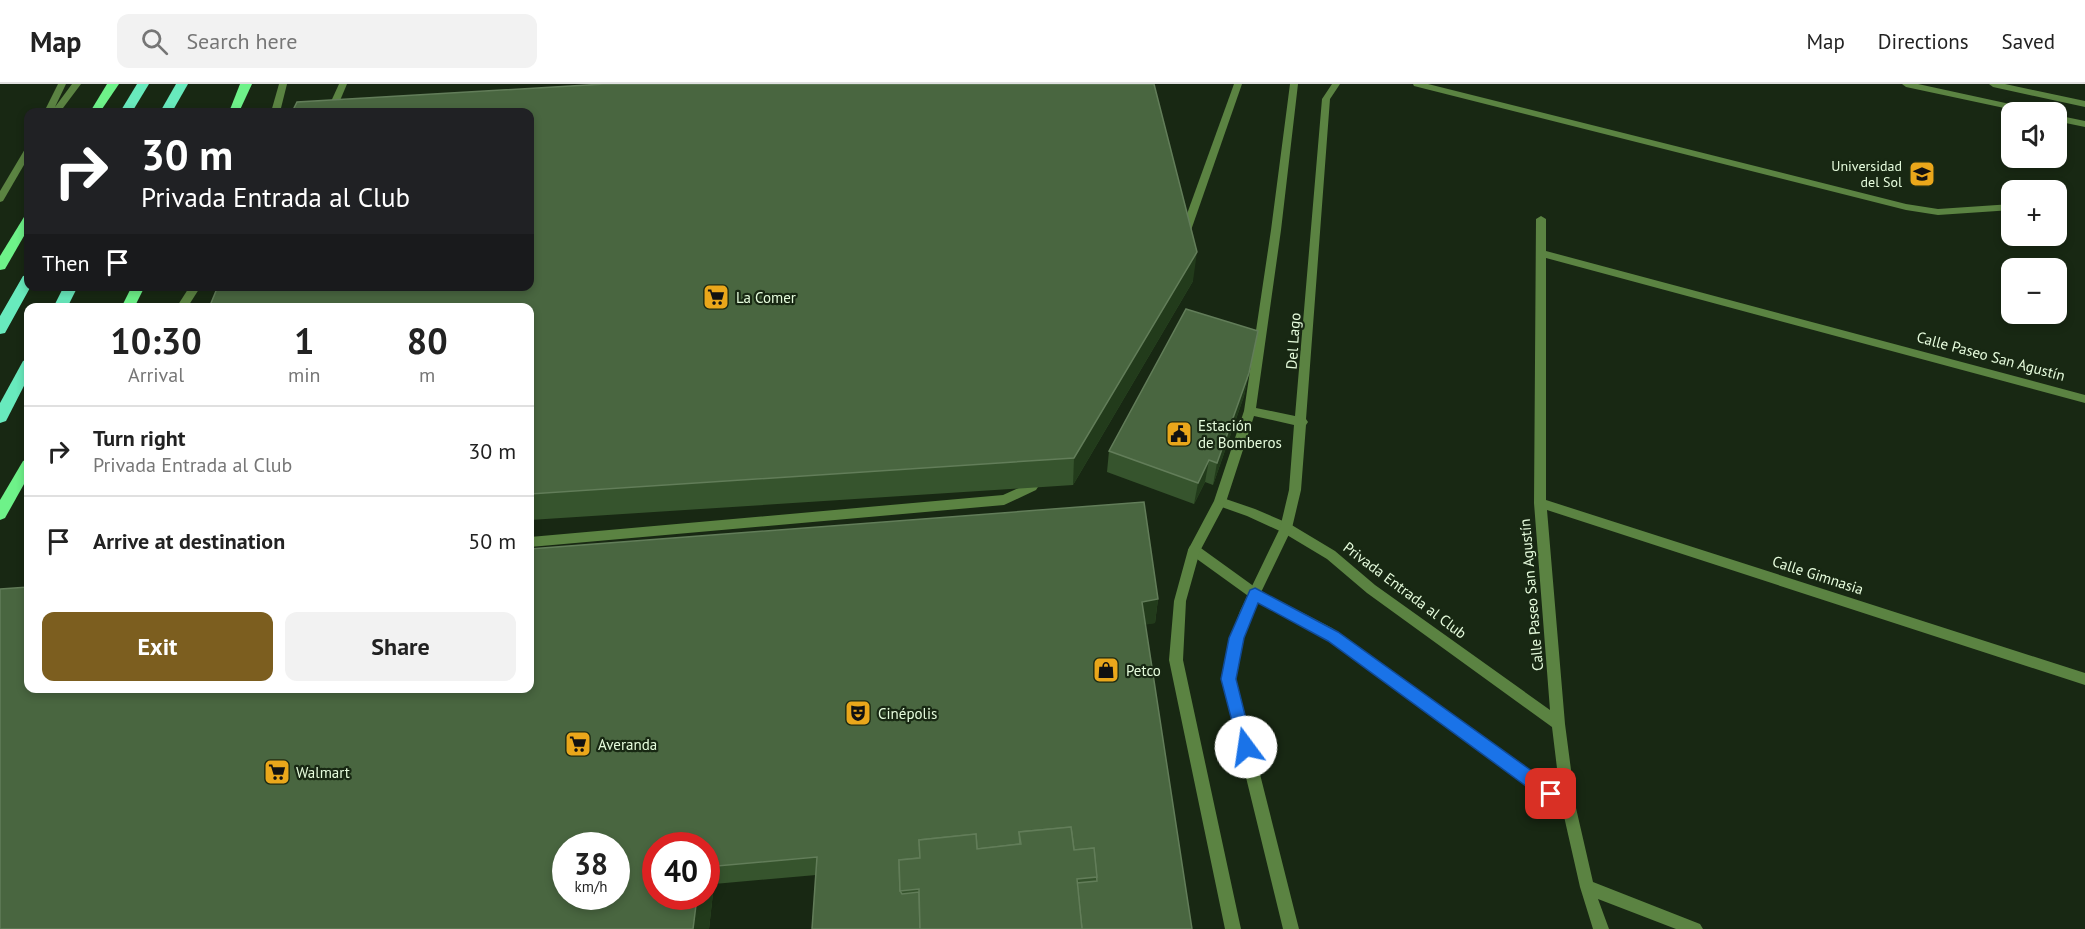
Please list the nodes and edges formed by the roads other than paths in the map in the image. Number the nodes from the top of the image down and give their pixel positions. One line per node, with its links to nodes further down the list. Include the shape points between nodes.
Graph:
1 (62, 84): 17 (street)
2 (77, 84): 18 (street)
3 (113, 84): 19 (main road)
4 (143, 84): 20 (highway)
5 (182, 84): 21 (highway)
6 (246, 84): 22 (main road)
7 (283, 84): 23 (street)
8 (343, 84): 24 (street)
9 (1238, 84): 32 (street)
10 (1294, 84): 39 (street, Del Lago)
11 (1336, 84): 41 (street, Del Lago, via 1326,99)
12 (1417, 84): 29 (street, via 1906,207 1938,212)
13 (1906, 84): 15 (street)
14 (1992, 84): 16 (street)
15 (2001, 105)
16 (2085, 105)
17 (50, 108)
18 (59, 108)
19 (98, 108)
20 (128, 108)
21 (168, 108)
22 (236, 108)
23 (276, 108)
24 (329, 108)
25 (2067, 120): 26 (street)
26 (2085, 124)
27 (24, 158): 28 (street)
28 (0, 199)
29 (2001, 208)
30 (1541, 219): 33 (street, Calle Paseo San Agustín)
31 (24, 227): 34 (main road)
32 (1182, 239)
33 (1541, 253): 38 (street, Calle Paseo San Agustín); 45 (street, Calle Paseo San Agustín)
34 (0, 266)
35 (24, 287): 36 (highway)
36 (0, 329)
37 (24, 372): 40 (highway)
38 (2085, 399)
39 (1250, 411): 41 (street); 44 (street, Del Lago)
40 (0, 417)
41 (1302, 422): 47 (street, Del Lago, via 1295,490)
42 (24, 472): 46 (main road)
43 (1032, 488): 48 (street, via 1004,500)
44 (1220, 502): 47 (street, Privada Entrada al Club); 49 (street, Del Lago)
45 (1540, 503): 51 (street, Calle Gimnasia); 52 (street, Calle Paseo San Agustín)
46 (0, 514)
47 (1286, 528): 50 (street, Del Lago); 52 (street, Privada Entrada al Club, via 1331,555 1371,589)
48 (534, 542)
49 (1194, 550): 50 (street); 55 (street, Del Lago, via 1180,601 1176,660)
50 (1255, 594): 53 (street, via 1333,636); 56 (street, Del Lago, via 1236,638 1229,679)
51 (2085, 679)
52 (1558, 724): 53 (street, Calle Paseo San Agustín)
53 (1569, 808): 54 (street, Calle Paseo San Agustín)
54 (1587, 887): 57 (street, Calle Paseo San Agustín); 58 (street)
55 (1233, 929)
56 (1291, 929)
57 (1601, 929)
58 (1695, 929)

